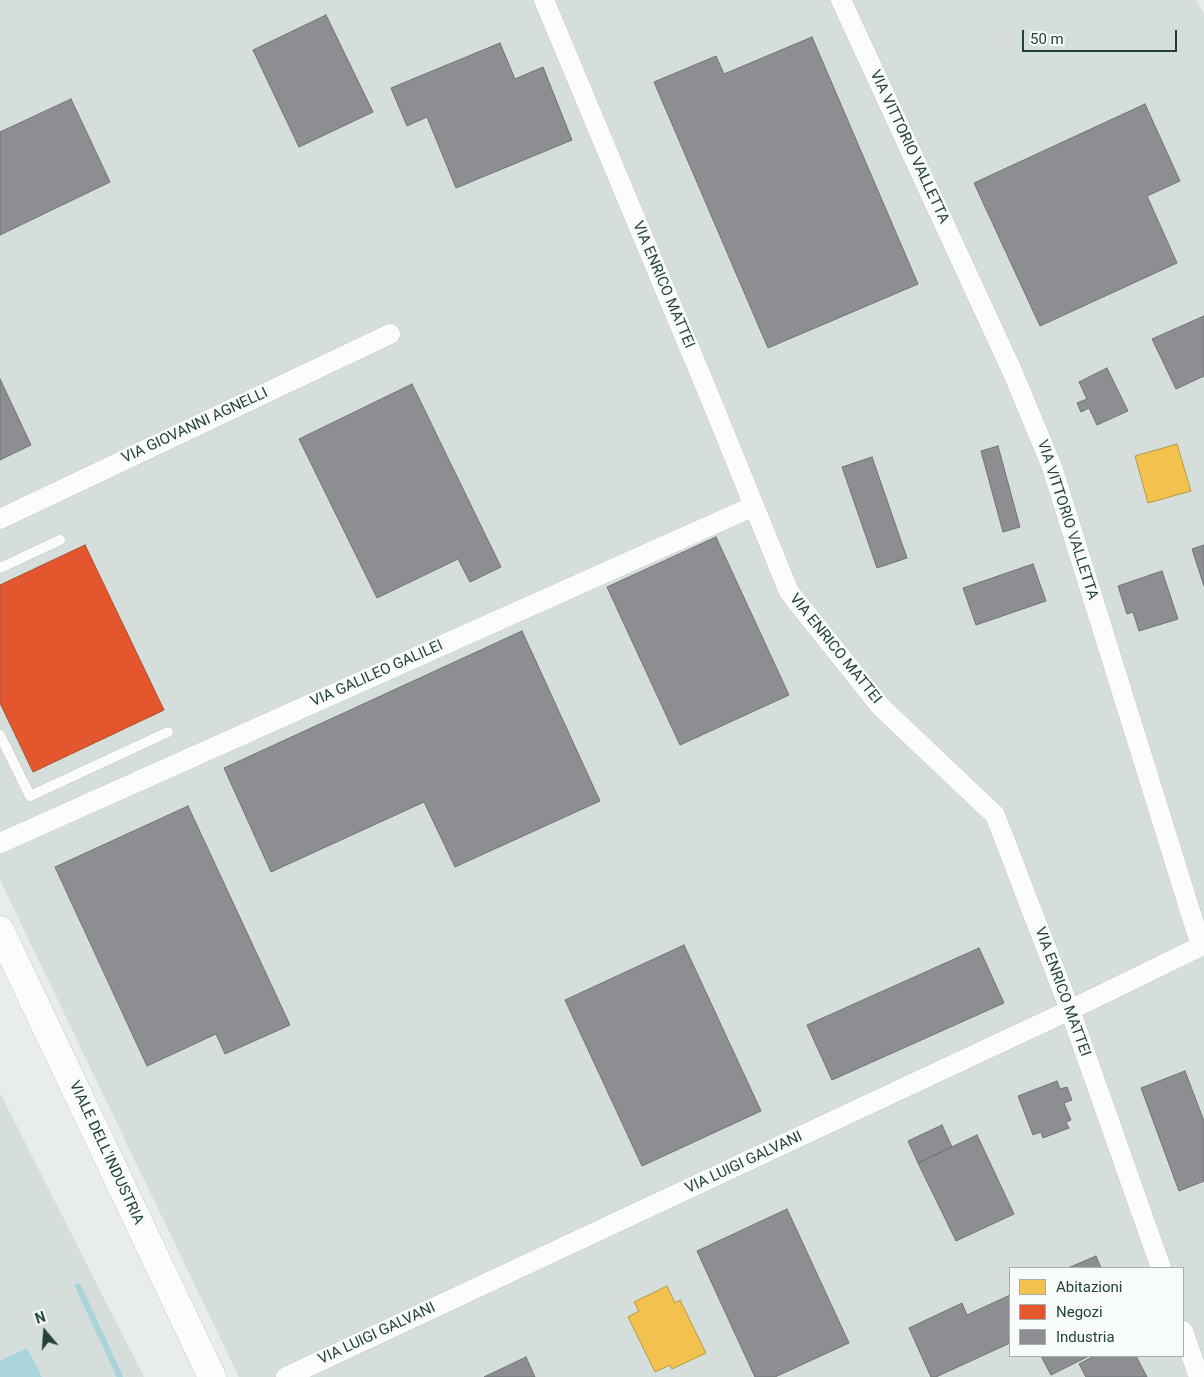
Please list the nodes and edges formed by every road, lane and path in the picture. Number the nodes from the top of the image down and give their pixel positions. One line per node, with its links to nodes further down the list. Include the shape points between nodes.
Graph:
1 (544, 0): 4 (street, VIA ENRICO MATTEI)
2 (841, 0): 13 (street, VIA VITTORIO VALLETTA, via 1009,364 1052,467)
3 (390, 334): 5 (street, VIA GIOVANNI AGNELLI)
4 (754, 506): 11 (street, VIA GALILEO GALILEI); 14 (street, VIA ENRICO MATTEI, via 789,592 881,707 995,815)
5 (0, 519)
6 (60, 540): 7 (lane)
7 (0, 568)
8 (168, 732): 10 (lane, via 30,796)
9 (0, 735): 10 (lane)
10 (3, 749)
11 (0, 843)
12 (0, 930): 17 (main road, VIALE DELL'INDUSTRIA)
13 (1201, 946): 14 (street, VIA LUIGI GALVANI)
14 (1070, 1010): 15 (street, VIA ENRICO MATTEI); 18 (street, VIA LUIGI GALVANI)
15 (1161, 1267)
16 (1184, 1334): 19 (street)
17 (212, 1377)
18 (286, 1377)
19 (1199, 1377)

